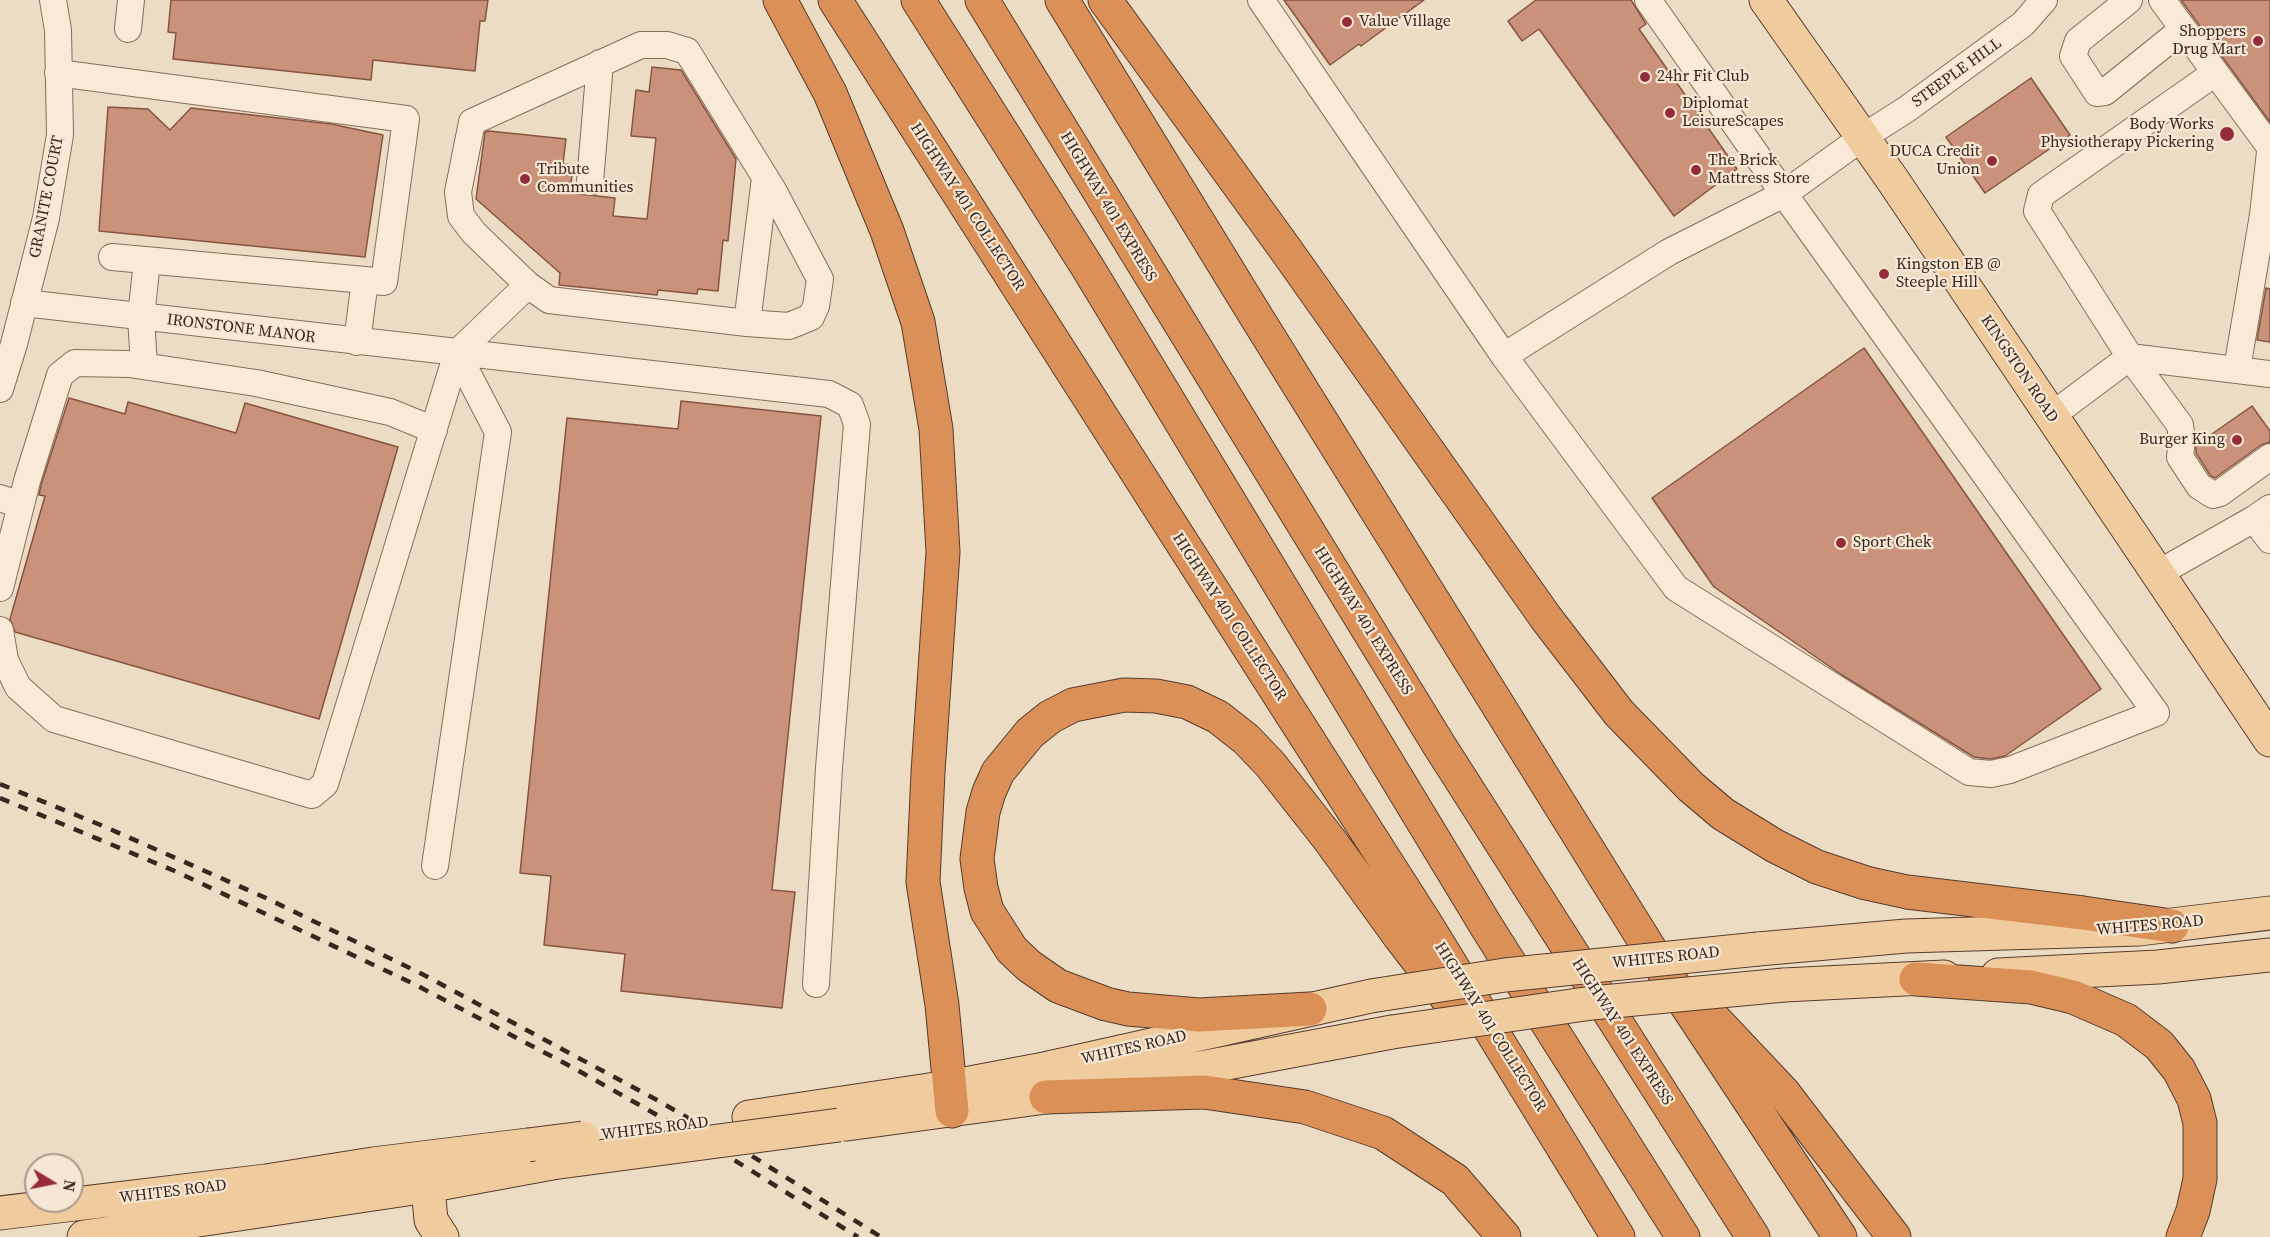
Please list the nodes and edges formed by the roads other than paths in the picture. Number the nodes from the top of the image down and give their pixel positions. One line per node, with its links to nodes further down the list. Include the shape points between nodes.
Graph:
1 (53, 0): 18 (street, GRANITE COURT)
2 (130, 0): 15 (street)
3 (780, 0): 62 (highway, via 830,93 887,231 918,322 936,429 943,552 923,882 942,1005)
4 (835, 0): 60 (highway, HIGHWAY 401 COLLECTOR)
5 (918, 0): 69 (highway, via 1088,268 1488,929)
6 (982, 0): 70 (highway, HIGHWAY 401 EXPRESS, via 1439,745)
7 (1062, 0): 56 (highway)
8 (1105, 0): 54 (highway, via 1546,618 1619,713 1691,787 1723,814 1775,846 1817,867 1866,883 1907,892)
9 (1262, 0): 35 (street)
10 (1648, 0): 24 (street)
11 (1766, 0): 20 (main road, KINGSTON ROAD)
12 (2044, 0): 20 (street, STEEPLE HILL, via 2023,24)
13 (2129, 0): 16 (street, via 2078,41 2073,57 2097,93 2105,92)
14 (2162, 0): 16 (street)
15 (128, 29)
16 (2183, 29): 19 (street)
17 (600, 63): 22 (street, via 641,45 667,45 687,51); 23 (street); 28 (street, via 472,122 458,192 461,216)
18 (58, 73): 27 (street, via 406,119 384,282); 29 (street, GRANITE COURT, via 60,135 46,218)
19 (2216, 73): 21 (street); 36 (street, via 2041,195 2037,211)
20 (1863, 138): 24 (street, STEEPLE HILL); 41 (main road, KINGSTON ROAD)
21 (2268, 144): 38 (street, via 2263,215)
22 (765, 178): 31 (street); 31 (street, via 820,279 811,317 789,326)
23 (590, 182)
24 (1784, 194): 35 (street, STEEPLE HILL, via 1669,252); 35 (street, via 2156,713 2010,770 1992,774 1969,772 1676,588)
25 (112, 257): 26 (street)
26 (147, 261): 27 (street); 30 (street)
27 (365, 280): 32 (street)
28 (528, 285): 31 (street, via 549,300); 34 (street)
29 (24, 303): 30 (street, IRONSTONE MANOR); 33 (street, GRANITE COURT)
30 (141, 317): 32 (street, IRONSTONE MANOR); 37 (street)
31 (747, 323)
32 (357, 342): 34 (street, IRONSTONE MANOR)
33 (7, 343): 40 (street, GRANITE COURT)
34 (457, 353): 42 (street); 52 (street, via 498,432); 58 (street, IRONSTONE MANOR, via 829,394 850,405 857,424)
35 (1504, 356)
36 (2130, 357): 38 (street); 41 (street); 43 (street, via 2180,425 2180,457 2199,486 2213,495 2220,493)
37 (144, 366): 42 (street, via 256,383 390,412); 44 (street, via 75,363 60,375)
38 (2237, 369): 39 (street)
39 (2270, 374)
40 (0, 389)
41 (2051, 416): 47 (main road, KINGSTON ROAD)
42 (434, 430): 49 (street, via 325,784 312,795 54,719 18,687 5,660)
43 (2270, 457)
44 (11, 502): 48 (street)
45 (2262, 513): 46 (street); 47 (street)
46 (2270, 540)
47 (2157, 574): 50 (main road, KINGSTON ROAD)
48 (0, 588)
49 (0, 630)
50 (2263, 731): 51 (main road, KINGSTON ROAD)
51 (2270, 766)
52 (435, 866)
53 (2267, 909): 54 (main road, WHITES ROAD)
54 (2172, 926): 59 (main road, WHITES ROAD, bridge, via 1906,936 1758,949 1505,975)
55 (2270, 956): 57 (main road, WHITES ROAD, via 2158,967)
56 (1656, 959): 71 (highway); 72 (highway, via 1783,1092)
57 (1916, 979): 61 (main road, WHITES ROAD, bridge, via 1784,985 1592,1003 1392,1032); 73 (highway, via 2031,987 2073,997 2126,1020 2159,1045 2189,1089 2200,1123 2200,1179)
58 (816, 984)
59 (1310, 1009): 60 (highway, via 1199,1015 1128,1009 1058,986 1029,966 999,932 987,911 977,859 989,792 998,772 1030,733 1073,705 1124,695 1187,702 1218,717 1270,764 1476,1035); 62 (main road, WHITES ROAD, via 1039,1070)
60 (1522, 1080): 68 (highway, HIGHWAY 401 COLLECTOR)
61 (1046, 1097): 62 (main road, WHITES ROAD); 67 (highway, via 1204,1092 1305,1107 1383,1133 1455,1180)
62 (951, 1099): 63 (main road, WHITES ROAD, bridge)
63 (426, 1172): 64 (main road, WHITES ROAD, via 266,1180); 65 (main road, WHITES ROAD); 66 (main road, via 431,1220)
64 (0, 1213)
65 (84, 1237)
66 (442, 1237)
67 (1504, 1237)
68 (1618, 1237)
69 (1683, 1237)
70 (1753, 1237)
71 (1840, 1237)
72 (1894, 1237)
73 (2183, 1237)

